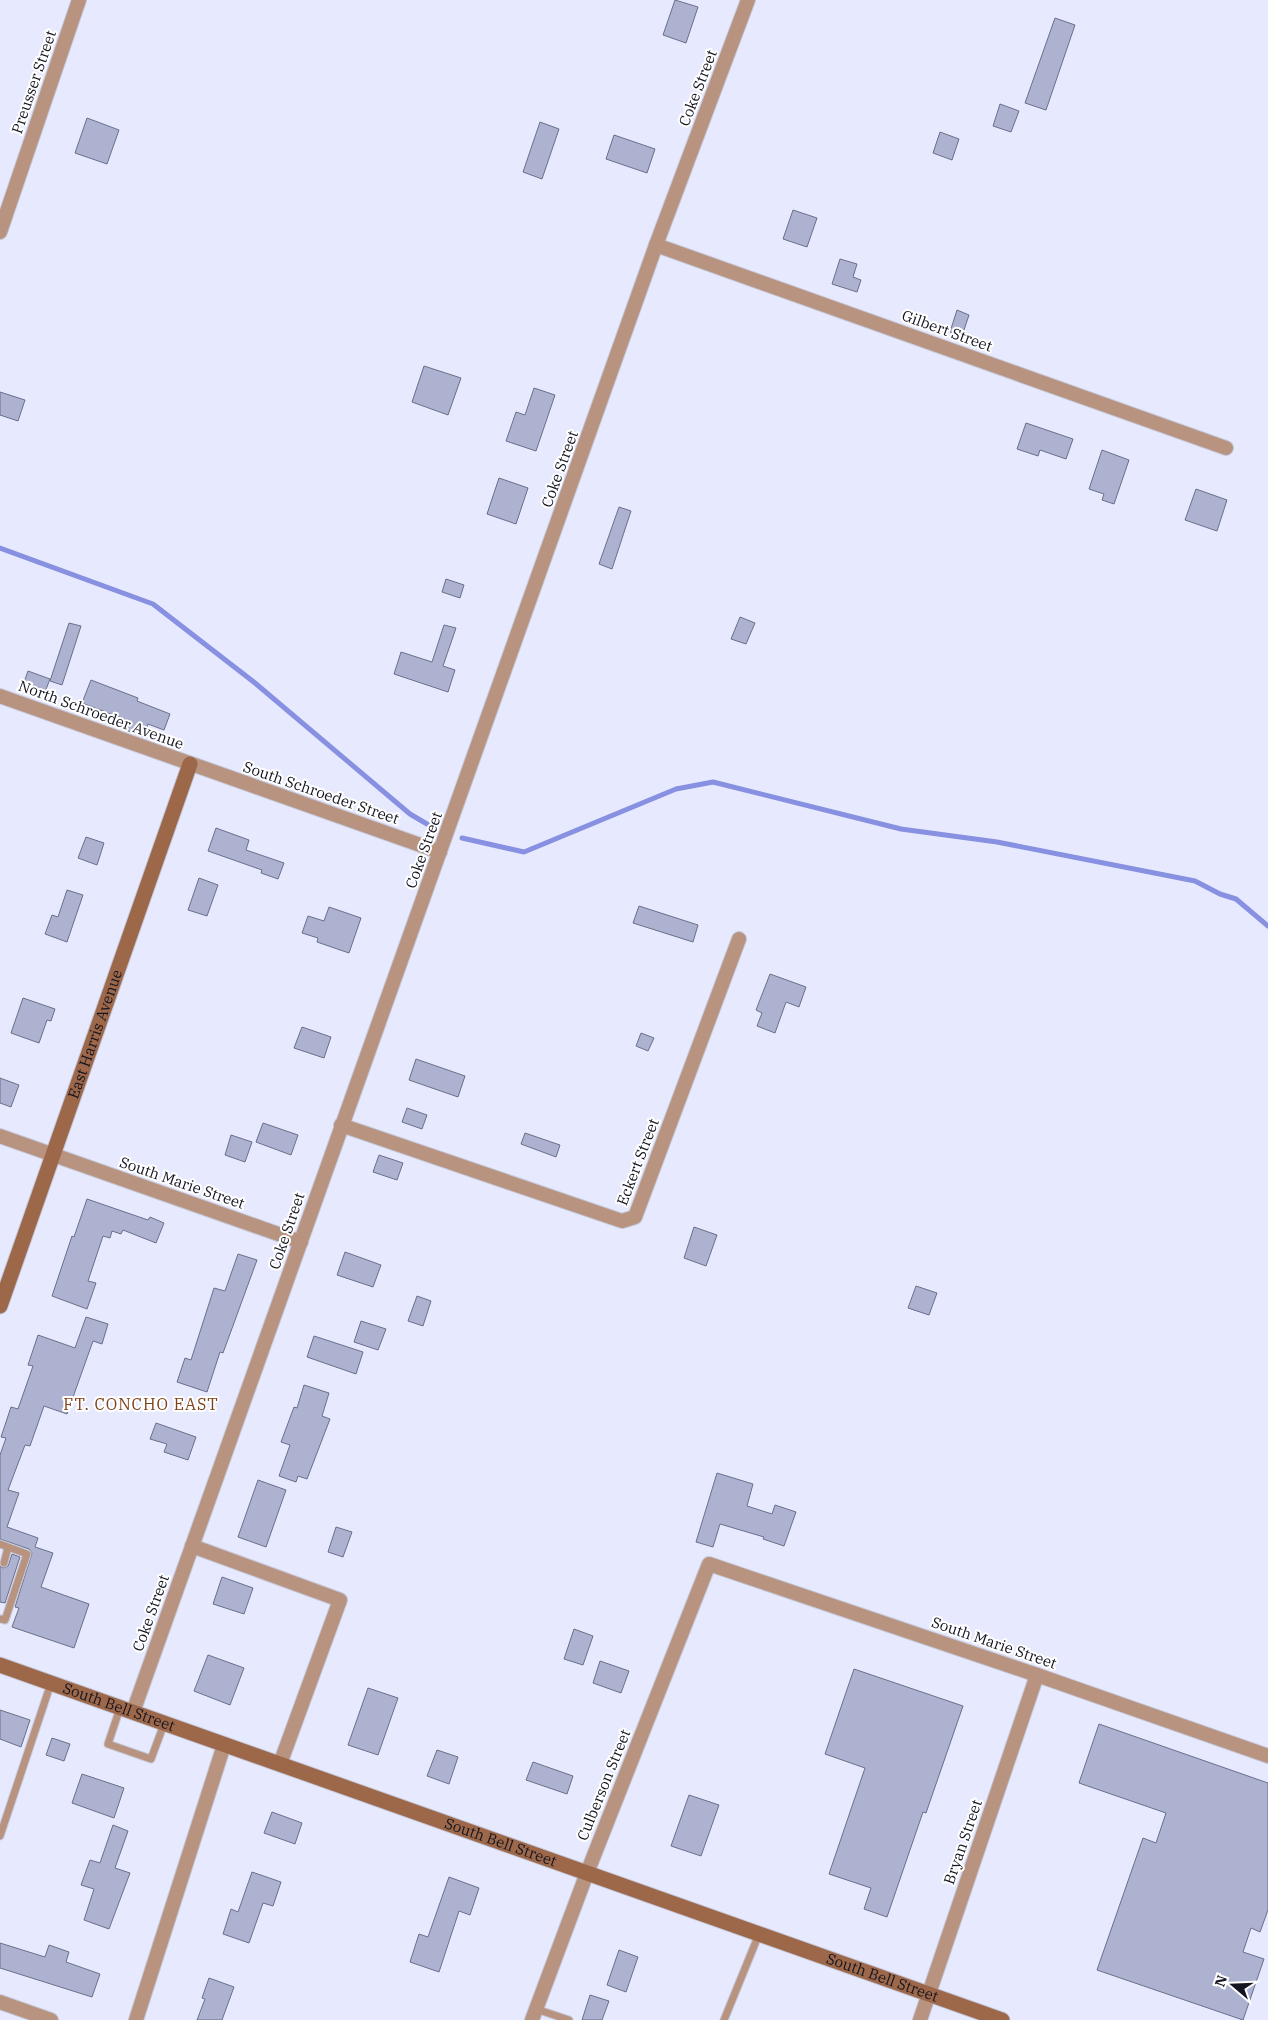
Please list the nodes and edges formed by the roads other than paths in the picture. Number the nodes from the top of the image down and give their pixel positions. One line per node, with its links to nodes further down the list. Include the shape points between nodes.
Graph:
1 (79, 0): 3 (street, Preusser Street)
2 (748, 0): 4 (street, Coke Street)
3 (0, 232)
4 (656, 245): 5 (street, Gilbert Street); 8 (street, Coke Street)
5 (1226, 448)
6 (0, 696): 7 (street, North Schroeder Avenue)
7 (190, 764): 8 (street, South Schroeder Street); 12 (main road, East Harris Avenue)
8 (440, 852): 10 (street, Coke Street)
9 (739, 939): 10 (street, Eckert Street, via 635,1217 622,1221)
10 (341, 1126): 13 (street, Coke Street)
11 (0, 1136): 12 (street, South Marie Street)
12 (53, 1155): 13 (street, South Marie Street); 14 (main road, East Harris Avenue)
13 (301, 1242): 16 (street, Coke Street)
14 (0, 1306)
15 (0, 1544): 17 (lane)
16 (192, 1546): 24 (street, Coke Street); 28 (street, via 340,1600)
17 (8, 1547): 18 (lane); 20 (lane, via 28,1554 5,1620)
18 (4, 1563)
19 (709, 1564): 22 (street, South Marie Street); 30 (street, Culberson Street)
20 (0, 1619)
21 (0, 1665): 23 (main road, South Bell Street)
22 (1037, 1675): 27 (street, South Marie Street); 32 (street, Bryan Street)
23 (51, 1683): 24 (main road, South Bell Street); 29 (lane)
24 (126, 1710): 25 (main road, South Bell Street); 25 (lane, via 108,1744 151,1759)
25 (164, 1724): 26 (main road, South Bell Street)
26 (224, 1744): 28 (main road, South Bell Street); 36 (street)
27 (1268, 1756)
28 (280, 1764): 30 (main road, South Bell Street)
29 (0, 1836)
30 (587, 1873): 31 (main road, South Bell Street); 34 (street, Culberson Street)
31 (759, 1934): 32 (main road, South Bell Street); 38 (lane)
32 (930, 1994): 39 (street, Bryan Street); 40 (main road, South Bell Street)
33 (0, 2002): 35 (street)
34 (534, 2015): 37 (lane)
35 (51, 2020)
36 (136, 2020)
37 (569, 2020)
38 (724, 2020)
39 (920, 2020)
40 (1002, 2020)

